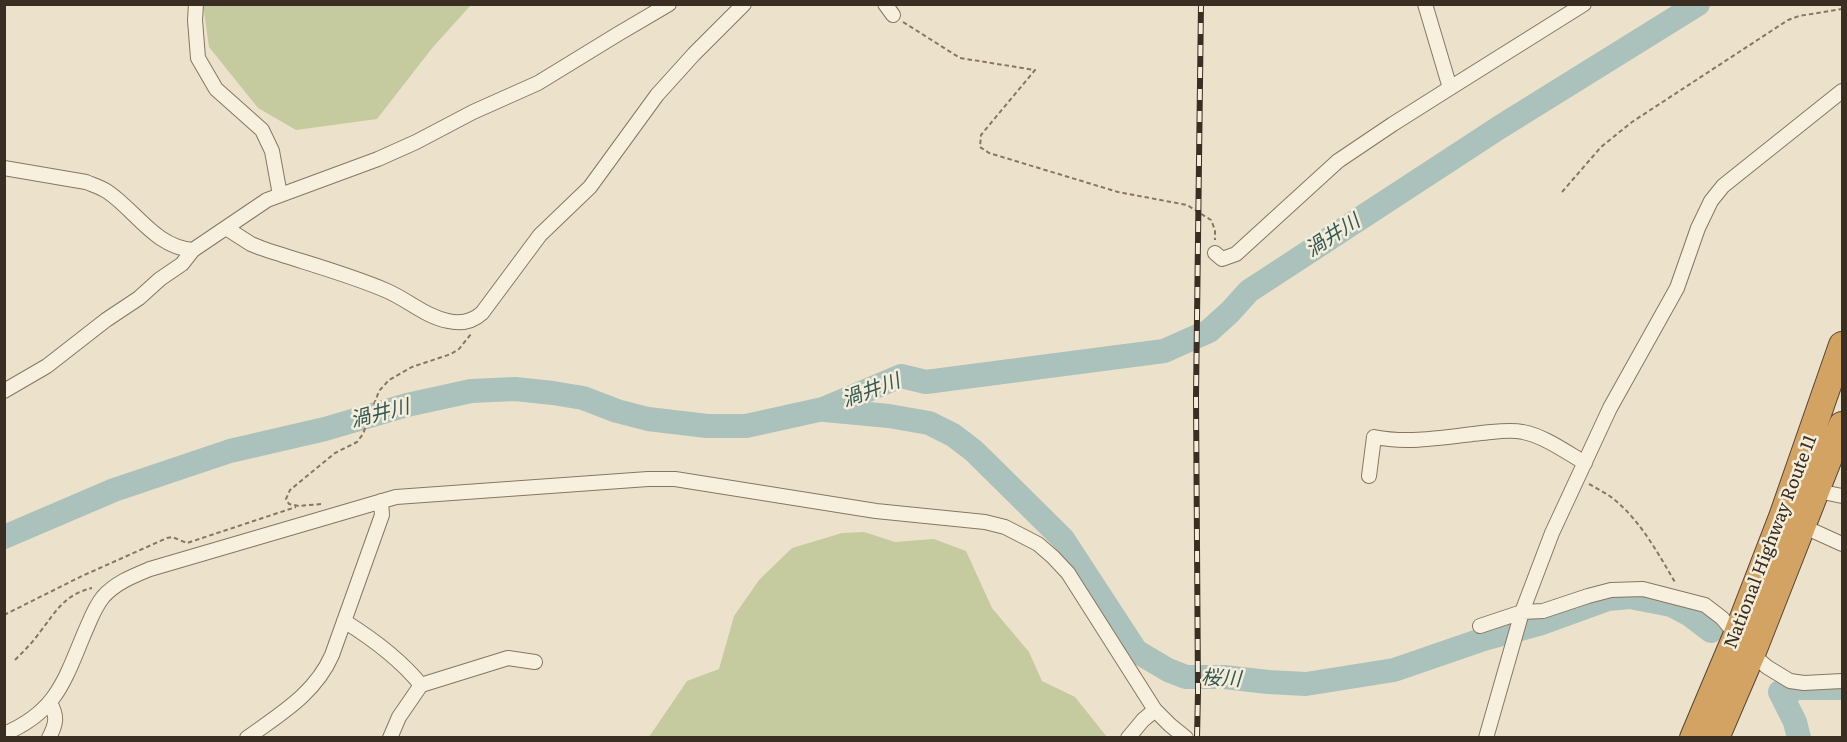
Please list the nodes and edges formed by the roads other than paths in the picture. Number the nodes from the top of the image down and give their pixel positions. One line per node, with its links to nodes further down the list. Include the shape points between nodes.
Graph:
1 (196, 4): 9 (street, via 198,57 216,89 262,130 272,151)
2 (669, 4): 9 (street, via 538,83 378,159)
3 (744, 4): 10 (street, via 657,95 590,187 540,235 473,321 438,318 387,291 251,244)
4 (1425, 4): 6 (street)
5 (1584, 4): 6 (street)
6 (1450, 88): 12 (street, via 1338,161 1236,254 1222,260)
7 (1842, 92): 16 (street, via 1723,186 1711,201 1677,288 1610,408)
8 (4, 168): 11 (street, via 98,186 158,236 181,249)
9 (280, 195): 10 (street)
10 (226, 228): 11 (street)
11 (193, 250): 14 (street, via 140,298 47,366)
12 (1215, 253)
13 (1842, 345): 20 (highway, National Highway Route 11)
14 (4, 391)
15 (1842, 425): 18 (highway, National Highway Route 11)
16 (1585, 463): 17 (street, via 1525,432 1507,430 1408,440 1374,437); 22 (street, via 1552,533)
17 (1369, 476)
18 (1830, 494): 20 (highway, National Highway Route 11)
19 (381, 501): 23 (street, via 382,515); 29 (street, via 150,569 116,585 96,607 64,682); 30 (street, via 407,496 675,479 1005,527 1038,544 1068,573)
20 (1793, 522): 21 (street); 25 (highway, National Highway Route 11)
21 (1842, 544)
22 (1521, 616): 24 (street); 25 (street, via 1611,590 1643,589 1705,605 1722,618); 37 (street)
23 (344, 621): 28 (street, via 409,669); 33 (street, via 328,664 313,686)
24 (1480, 626)
25 (1744, 645): 27 (street, via 1767,667 1790,681); 38 (highway, National Highway Route 11); 39 (highway, National Highway Route 11)
26 (535, 662): 28 (street, via 508,658)
27 (1842, 681)
28 (421, 685): 34 (street)
29 (50, 703): 31 (street, via 32,720); 32 (street, via 55,721)
30 (1155, 710): 35 (street); 36 (street)
31 (4, 734)
32 (49, 738)
33 (247, 738)
34 (390, 738)
35 (1128, 738)
36 (1186, 738)
37 (1486, 738)
38 (1694, 738)
39 (1716, 738)

